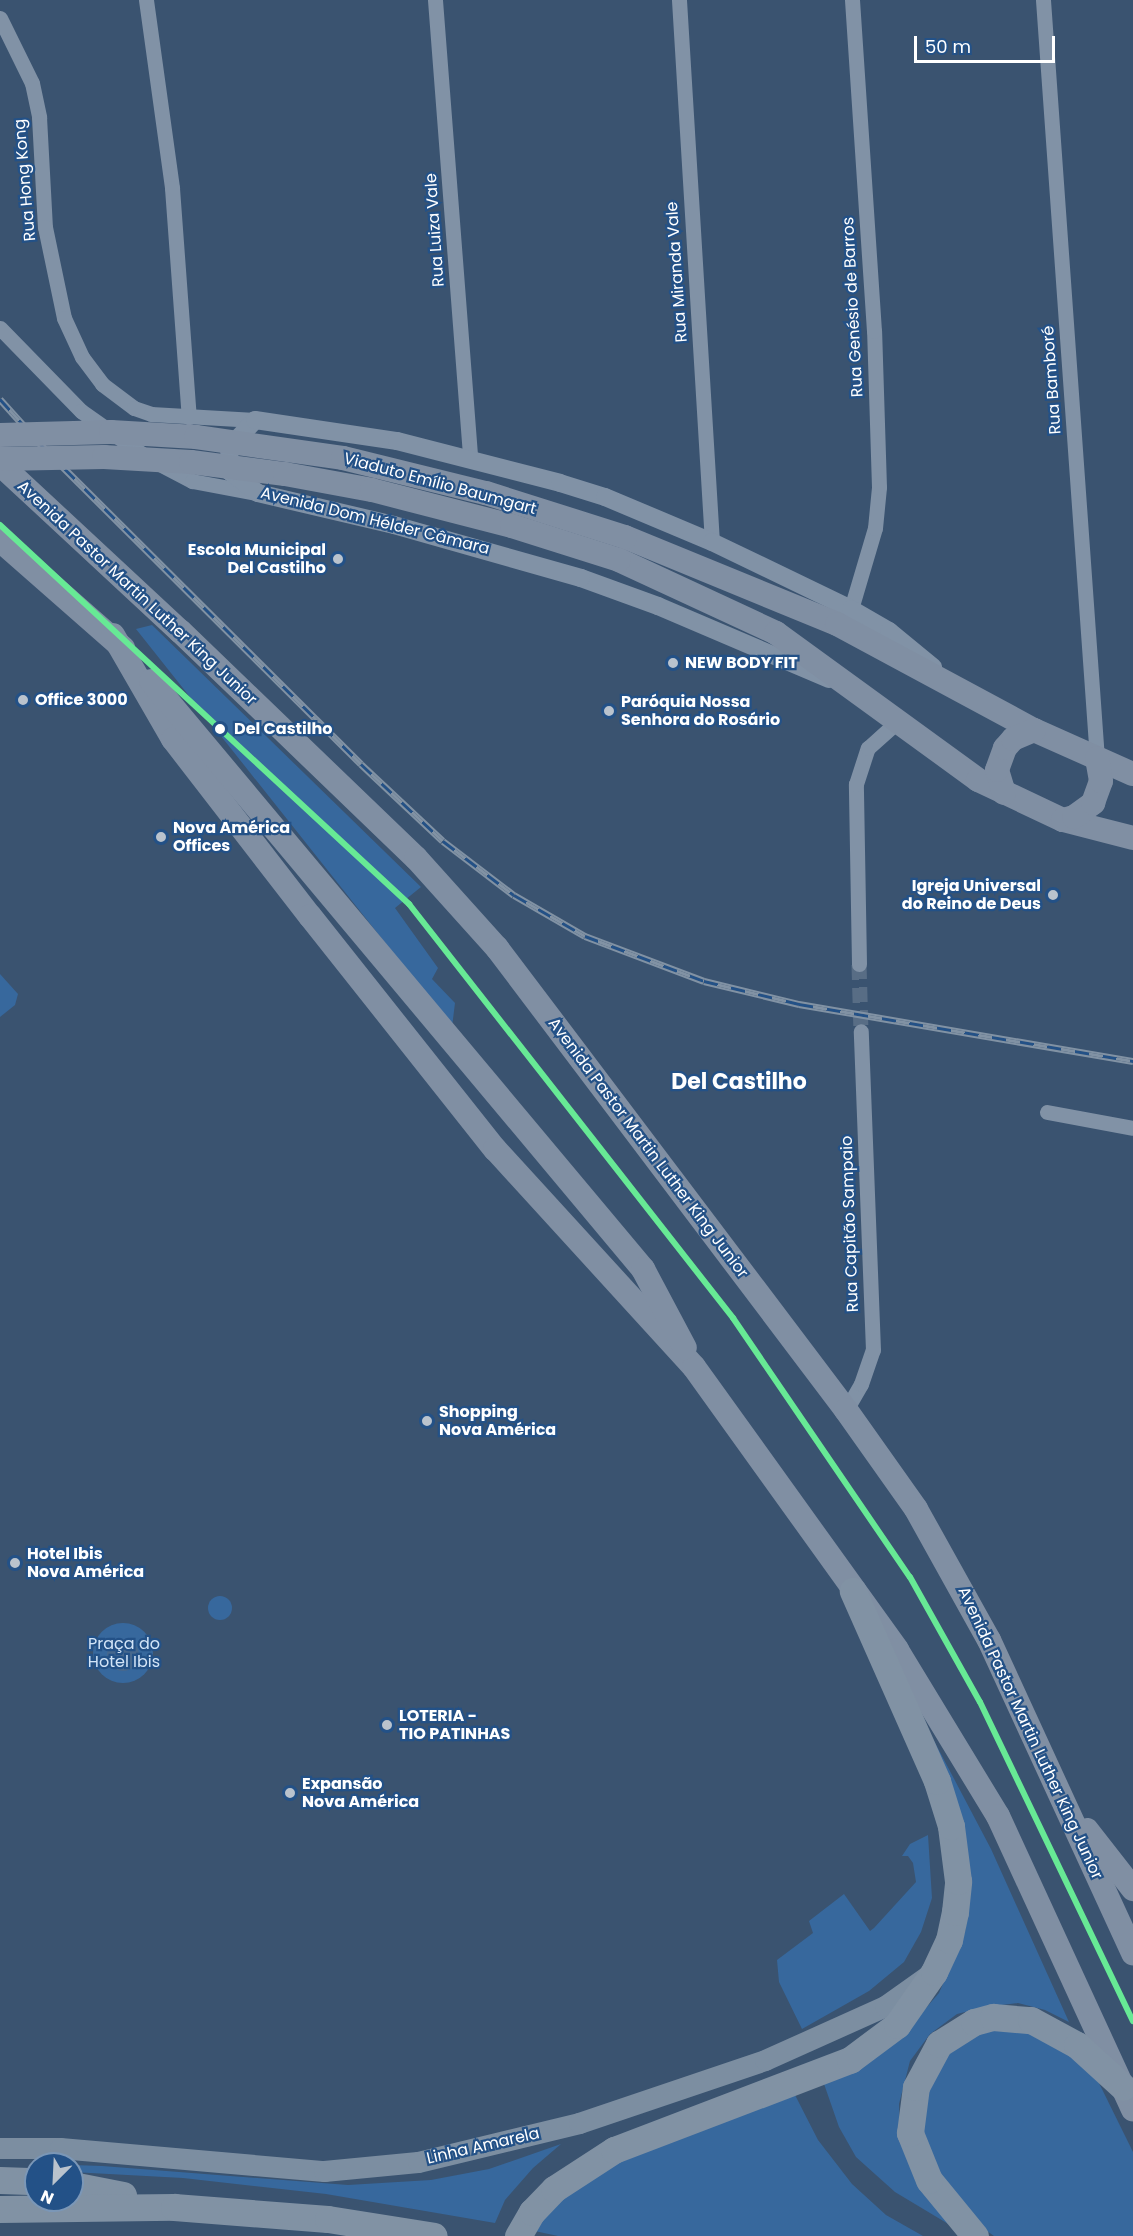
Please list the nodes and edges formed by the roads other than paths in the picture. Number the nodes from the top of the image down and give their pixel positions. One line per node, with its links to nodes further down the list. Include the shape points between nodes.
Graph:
1 (146, 0): 9 (street, via 172,188)
2 (435, 0): 12 (street, Rua Luiza Vale)
3 (679, 0): 18 (street, Rua Miranda Vale)
4 (852, 0): 20 (street, Rua Genésio de Barros, via 874,331 879,487 876,528)
5 (1043, 0): 26 (street, Rua Bamboré)
6 (0, 18): 8 (street, Rua Hong Kong, via 32,83 40,134 45,227 64,318 82,357 102,384 117,398)
7 (0, 327): 15 (street, via 81,411)
8 (151, 414): 9 (street); 15 (street, via 142,434 147,453)
9 (189, 417): 10 (street)
10 (255, 420): 12 (street, via 341,430); 16 (street, Avenida Dom Hélder Câmara, via 229,448 227,462 230,472)
11 (0, 435): 19 (main road, Viaduto Emílio Baumgart, bridge, via 111,432 196,438 343,458 486,493)
12 (470, 458): 18 (street, via 605,497)
13 (0, 459): 19 (main road, Viaduto Emílio Baumgart, bridge, via 104,456 285,474 383,492 512,526)
14 (0, 464): 36 (main road, Avenida Pastor Martin Luther King Junior, via 180,631 461,906 497,948)
15 (157, 464): 16 (street, via 192,481)
16 (258, 493): 23 (street, Avenida Dom Hélder Câmara, via 426,533 581,578)
17 (0, 540): 21 (main road)
18 (712, 542): 20 (street)
19 (622, 549): 22 (main road, via 837,624); 23 (main road, Avenida Dom Hélder Câmara, via 746,616)
20 (851, 609): 22 (street, via 889,631)
21 (113, 635): 35 (main road, via 173,739 324,935 495,1149); 35 (main road, via 643,1269)
22 (955, 685): 25 (main road)
23 (854, 688): 24 (main road, Avenida Dom Hélder Câmara)
24 (896, 723): 28 (main road, Avenida Dom Hélder Câmara); 31 (street, via 868,748 856,784)
25 (1034, 730): 26 (main road); 28 (main road, via 1013,739 1005,748 998,770)
26 (1097, 758): 27 (main road); 29 (main road, via 1101,781 1093,802 1074,817)
27 (1133, 774)
28 (1004, 793): 29 (main road, Avenida Dom Hélder Câmara)
29 (1063, 820): 30 (main road, Avenida Dom Hélder Câmara)
30 (1133, 838)
31 (859, 964)
32 (861, 1032): 36 (street, Rua Capitão Sampaio, via 873,1350 861,1384)
33 (1047, 1112): 34 (street)
34 (1133, 1128)
35 (694, 1367): 37 (main road)
36 (846, 1410): 38 (main road, Avenida Pastor Martin Luther King Junior, via 916,1509 951,1568 989,1640)
37 (853, 1591): 43 (highway, via 937,1781 951,1826 958,1881 955,1912 949,1940); 44 (main road, via 897,1650 998,1816)
38 (1055, 1788): 39 (main road); 42 (main road, Avenida Pastor Martin Luther King Junior)
39 (1108, 1859): 40 (main road); 41 (main road)
40 (1133, 1863)
41 (1133, 1889)
42 (1133, 1953)
43 (934, 1972): 45 (main road, Linha Amarela, via 885,2006 765,2061 579,2122 428,2160 373,2169 324,2170 60,2148); 52 (highway, via 897,2025 850,2060 614,2150 554,2189 532,2212)
44 (1128, 2098): 53 (highway, via 1077,2045 1031,2020 993,2017 974,2022 939,2044 915,2086 910,2133 929,2180)
45 (0, 2148)
46 (0, 2180): 47 (highway)
47 (24, 2181)
48 (84, 2188): 49 (highway)
49 (174, 2208): 50 (highway); 51 (highway, via 328,2219)
50 (0, 2209)
51 (434, 2236)
52 (519, 2236)
53 (975, 2236)

